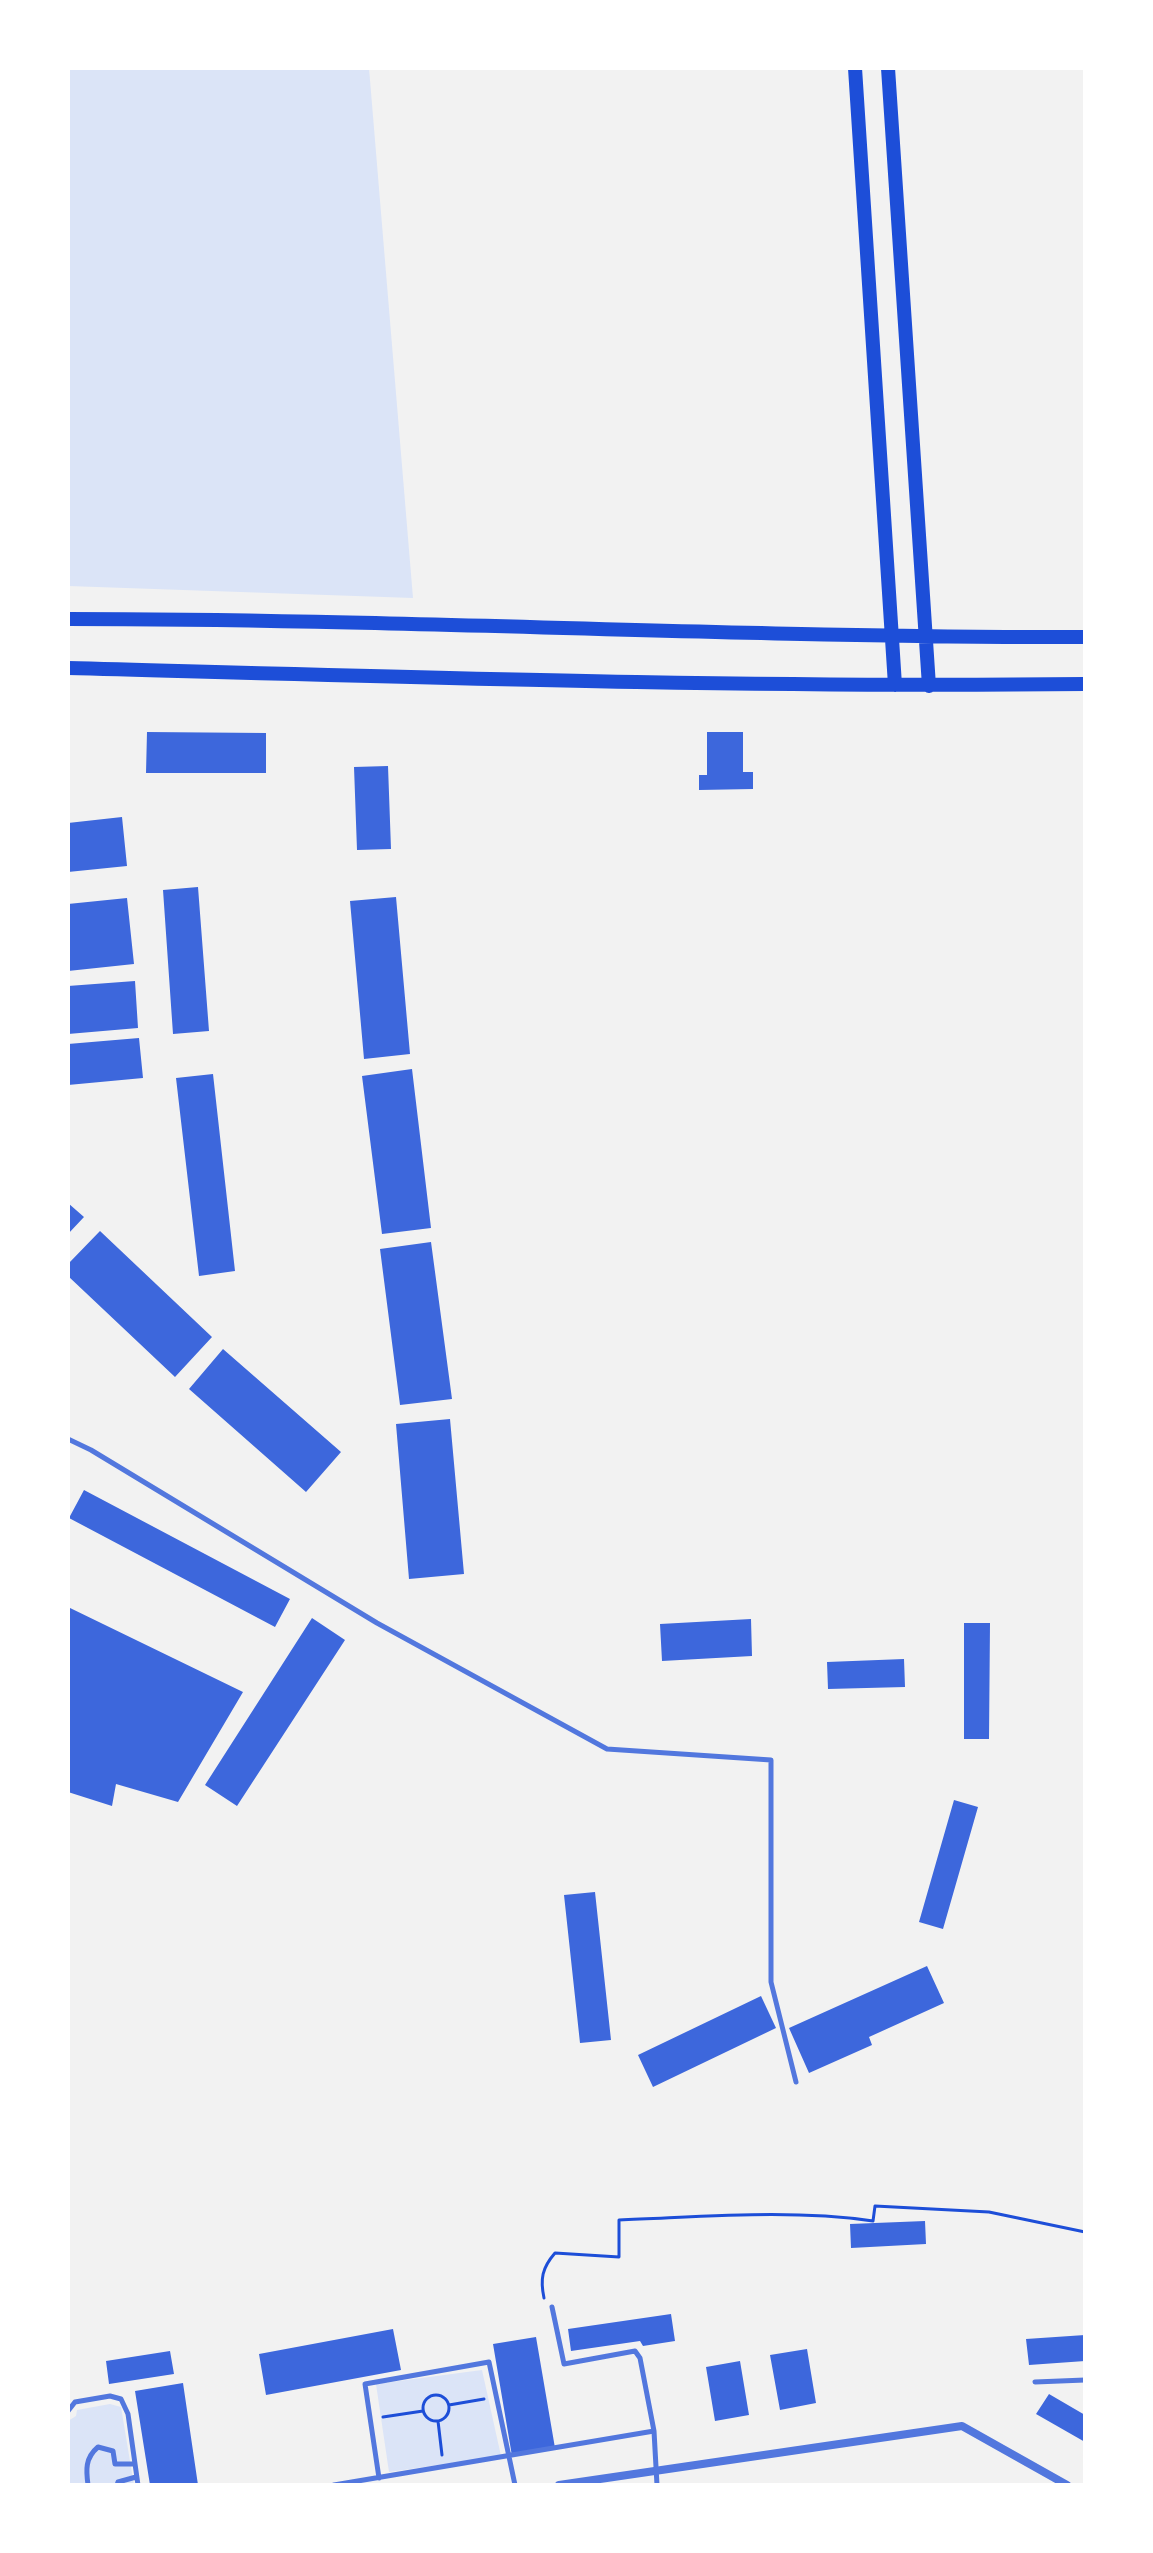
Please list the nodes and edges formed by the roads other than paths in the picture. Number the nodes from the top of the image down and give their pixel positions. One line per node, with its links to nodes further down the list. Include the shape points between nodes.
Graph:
1 (855, 68): 4 (main road)
2 (888, 68): 6 (main road)
3 (68, 619): 4 (main road)
4 (892, 637): 6 (main road); 9 (main road)
5 (1085, 637): 6 (main road)
6 (924, 638): 10 (main road)
7 (68, 668): 9 (main road, via 396,679)
8 (1085, 684): 10 (main road)
9 (895, 685): 10 (main road)
10 (929, 686)
11 (68, 1439): 12 (lane, via 377,1623 607,1749 771,1760 771,1982)
12 (796, 2082)
13 (552, 2307): 17 (lane, via 564,2364 635,2351)
14 (1085, 2380): 15 (lane)
15 (1035, 2382)
16 (68, 2411): 19 (lane, via 75,2402 121,2399)
17 (654, 2431): 18 (lane); 20 (lane)
18 (508, 2456): 22 (lane); 22 (lane, via 489,2362 365,2384); 28 (lane)
19 (135, 2464): 21 (lane); 24 (lane, via 115,2464 113,2451 98,2447 85,2469)
20 (657, 2471): 29 (street); 30 (lane); 31 (street, via 962,2426)
21 (136, 2477): 25 (lane); 26 (lane)
22 (379, 2478): 23 (lane)
23 (368, 2482): 27 (lane)
24 (88, 2485)
25 (117, 2485)
26 (138, 2485)
27 (334, 2485)
28 (515, 2485)
29 (559, 2485)
30 (657, 2485)
31 (1067, 2485)

